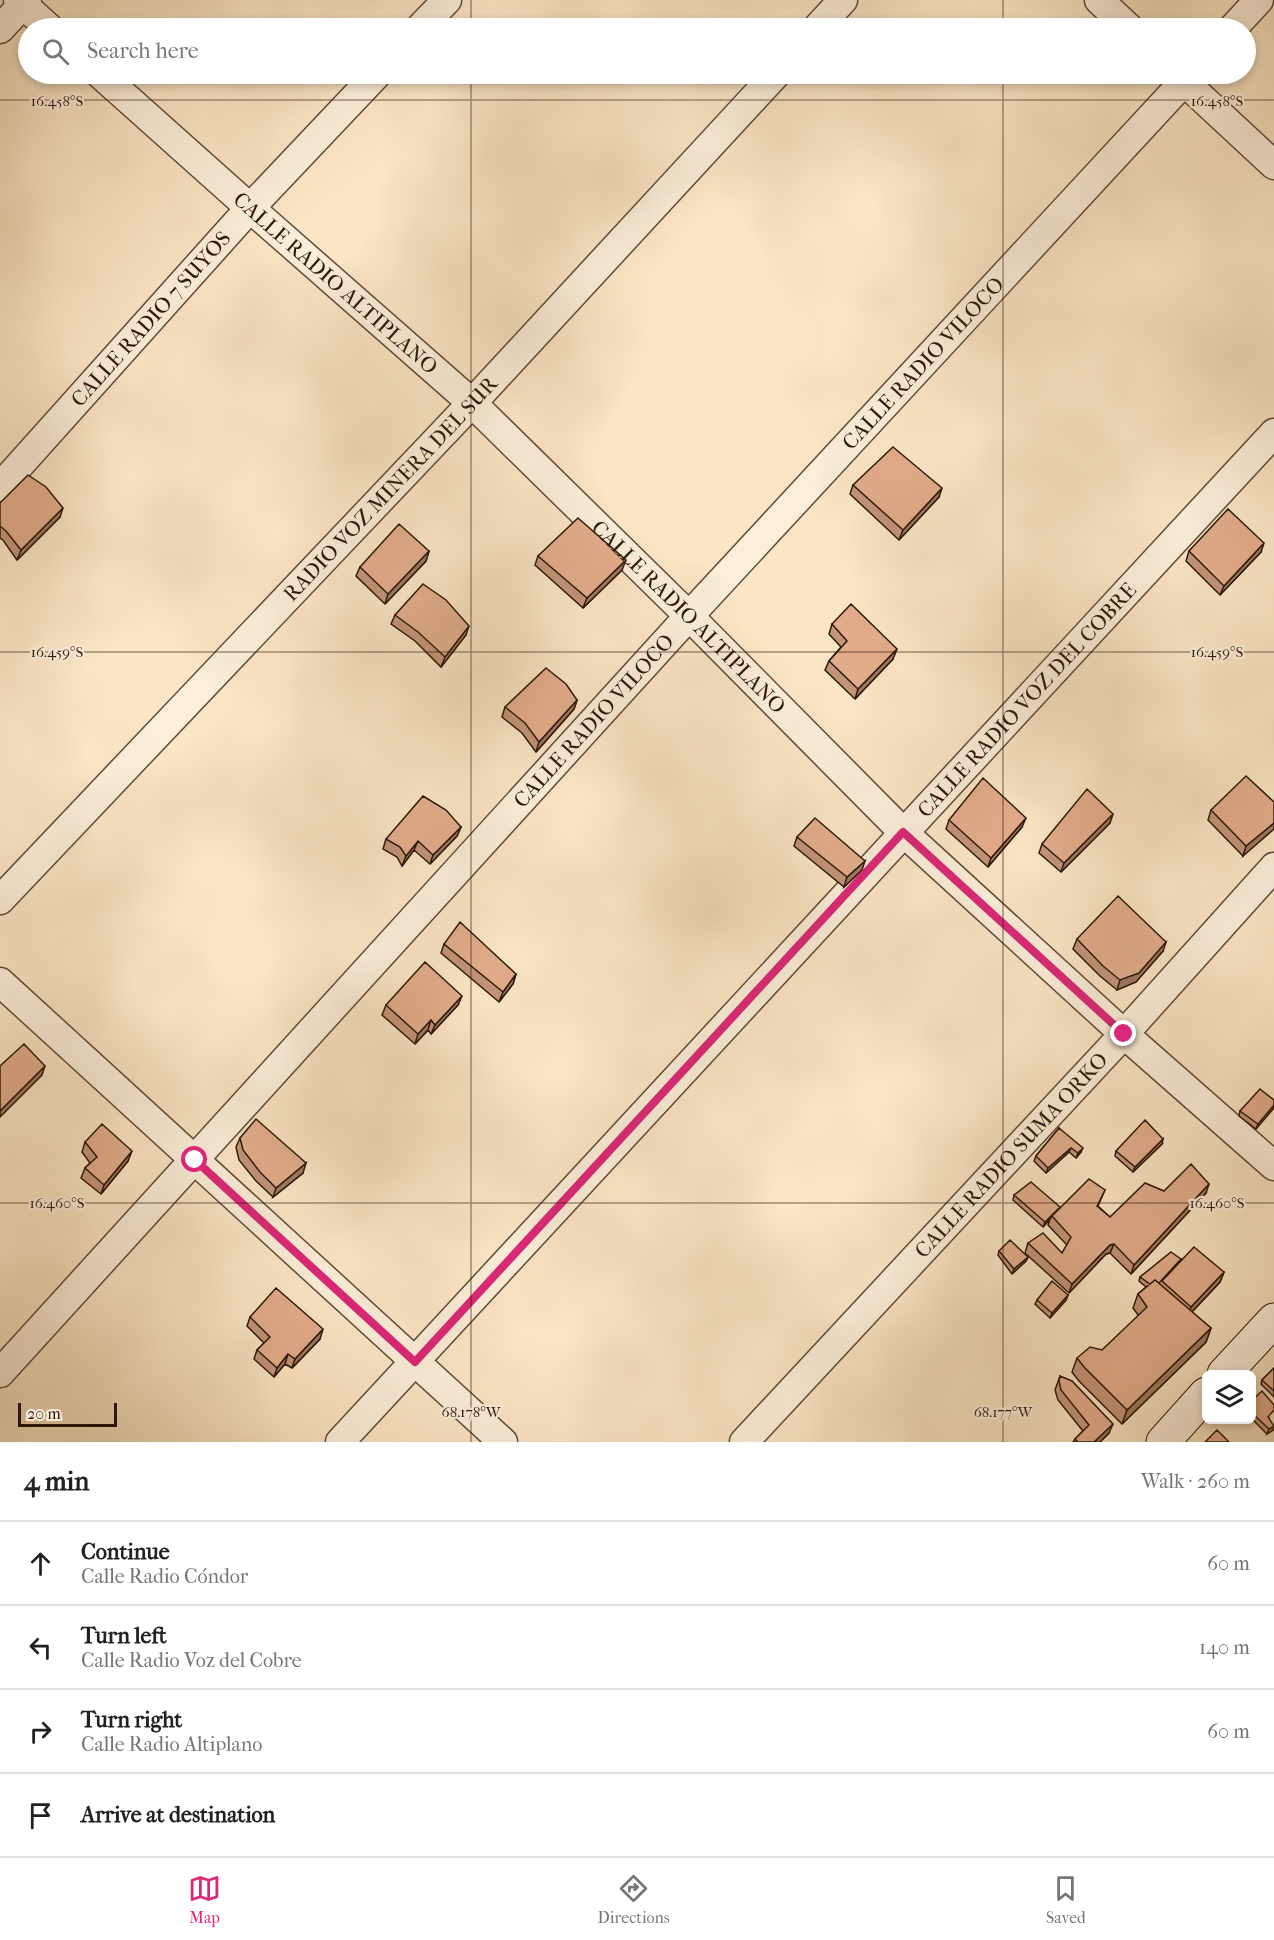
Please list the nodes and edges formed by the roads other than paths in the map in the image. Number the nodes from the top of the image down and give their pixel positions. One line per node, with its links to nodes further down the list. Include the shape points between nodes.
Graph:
1 (447, 0): 7 (street)
2 (843, 0): 8 (street)
3 (1100, 0): 9 (street)
4 (1259, 0): 10 (street)
5 (22, 2): 6 (street); 11 (street)
6 (39, 18)
7 (430, 18)
8 (826, 18)
9 (1119, 18)
10 (1242, 18)
11 (0, 29)
12 (111, 84): 18 (street, CALLE RADIO ALTIPLANO)
13 (368, 84): 18 (street, CALLE RADIO 7 SUYOS)
14 (767, 84): 19 (street, RADIO VOZ MINERA DEL SUR)
15 (1177, 84): 22 (street, CALLE RADIO VILOCO)
16 (1192, 84): 17 (street)
17 (1274, 165)
18 (250, 208): 19 (street, CALLE RADIO ALTIPLANO); 21 (street, CALLE RADIO 7 SUYOS)
19 (472, 403): 22 (street, CALLE RADIO ALTIPLANO); 25 (street, RADIO VOZ MINERA DEL SUR)
20 (1274, 433): 23 (street, CALLE RADIO VOZ DEL COBRE)
21 (0, 487)
22 (689, 616): 23 (street, CALLE RADIO ALTIPLANO); 28 (street, CALLE RADIO VILOCO)
23 (903, 832): 27 (street, CALLE RADIO ALTIPLANO); 31 (street, CALLE RADIO VOZ DEL COBRE)
24 (1274, 867): 27 (street, CALLE RADIO SUMA ORKO)
25 (0, 900)
26 (0, 982): 28 (street)
27 (1124, 1034): 29 (street, CALLE RADIO ALTIPLANO); 37 (street, CALLE RADIO SUMA ORKO)
28 (195, 1160): 31 (street); 33 (street, CALLE RADIO VILOCO)
29 (1274, 1166)
30 (1274, 1320): 32 (street)
31 (415, 1362): 35 (street, CALLE RADIO VOZ DEL COBRE); 36 (street)
32 (1228, 1370)
33 (0, 1373)
34 (1202, 1398): 38 (street)
35 (340, 1442)
36 (503, 1442)
37 (744, 1442)
38 (1163, 1442)

